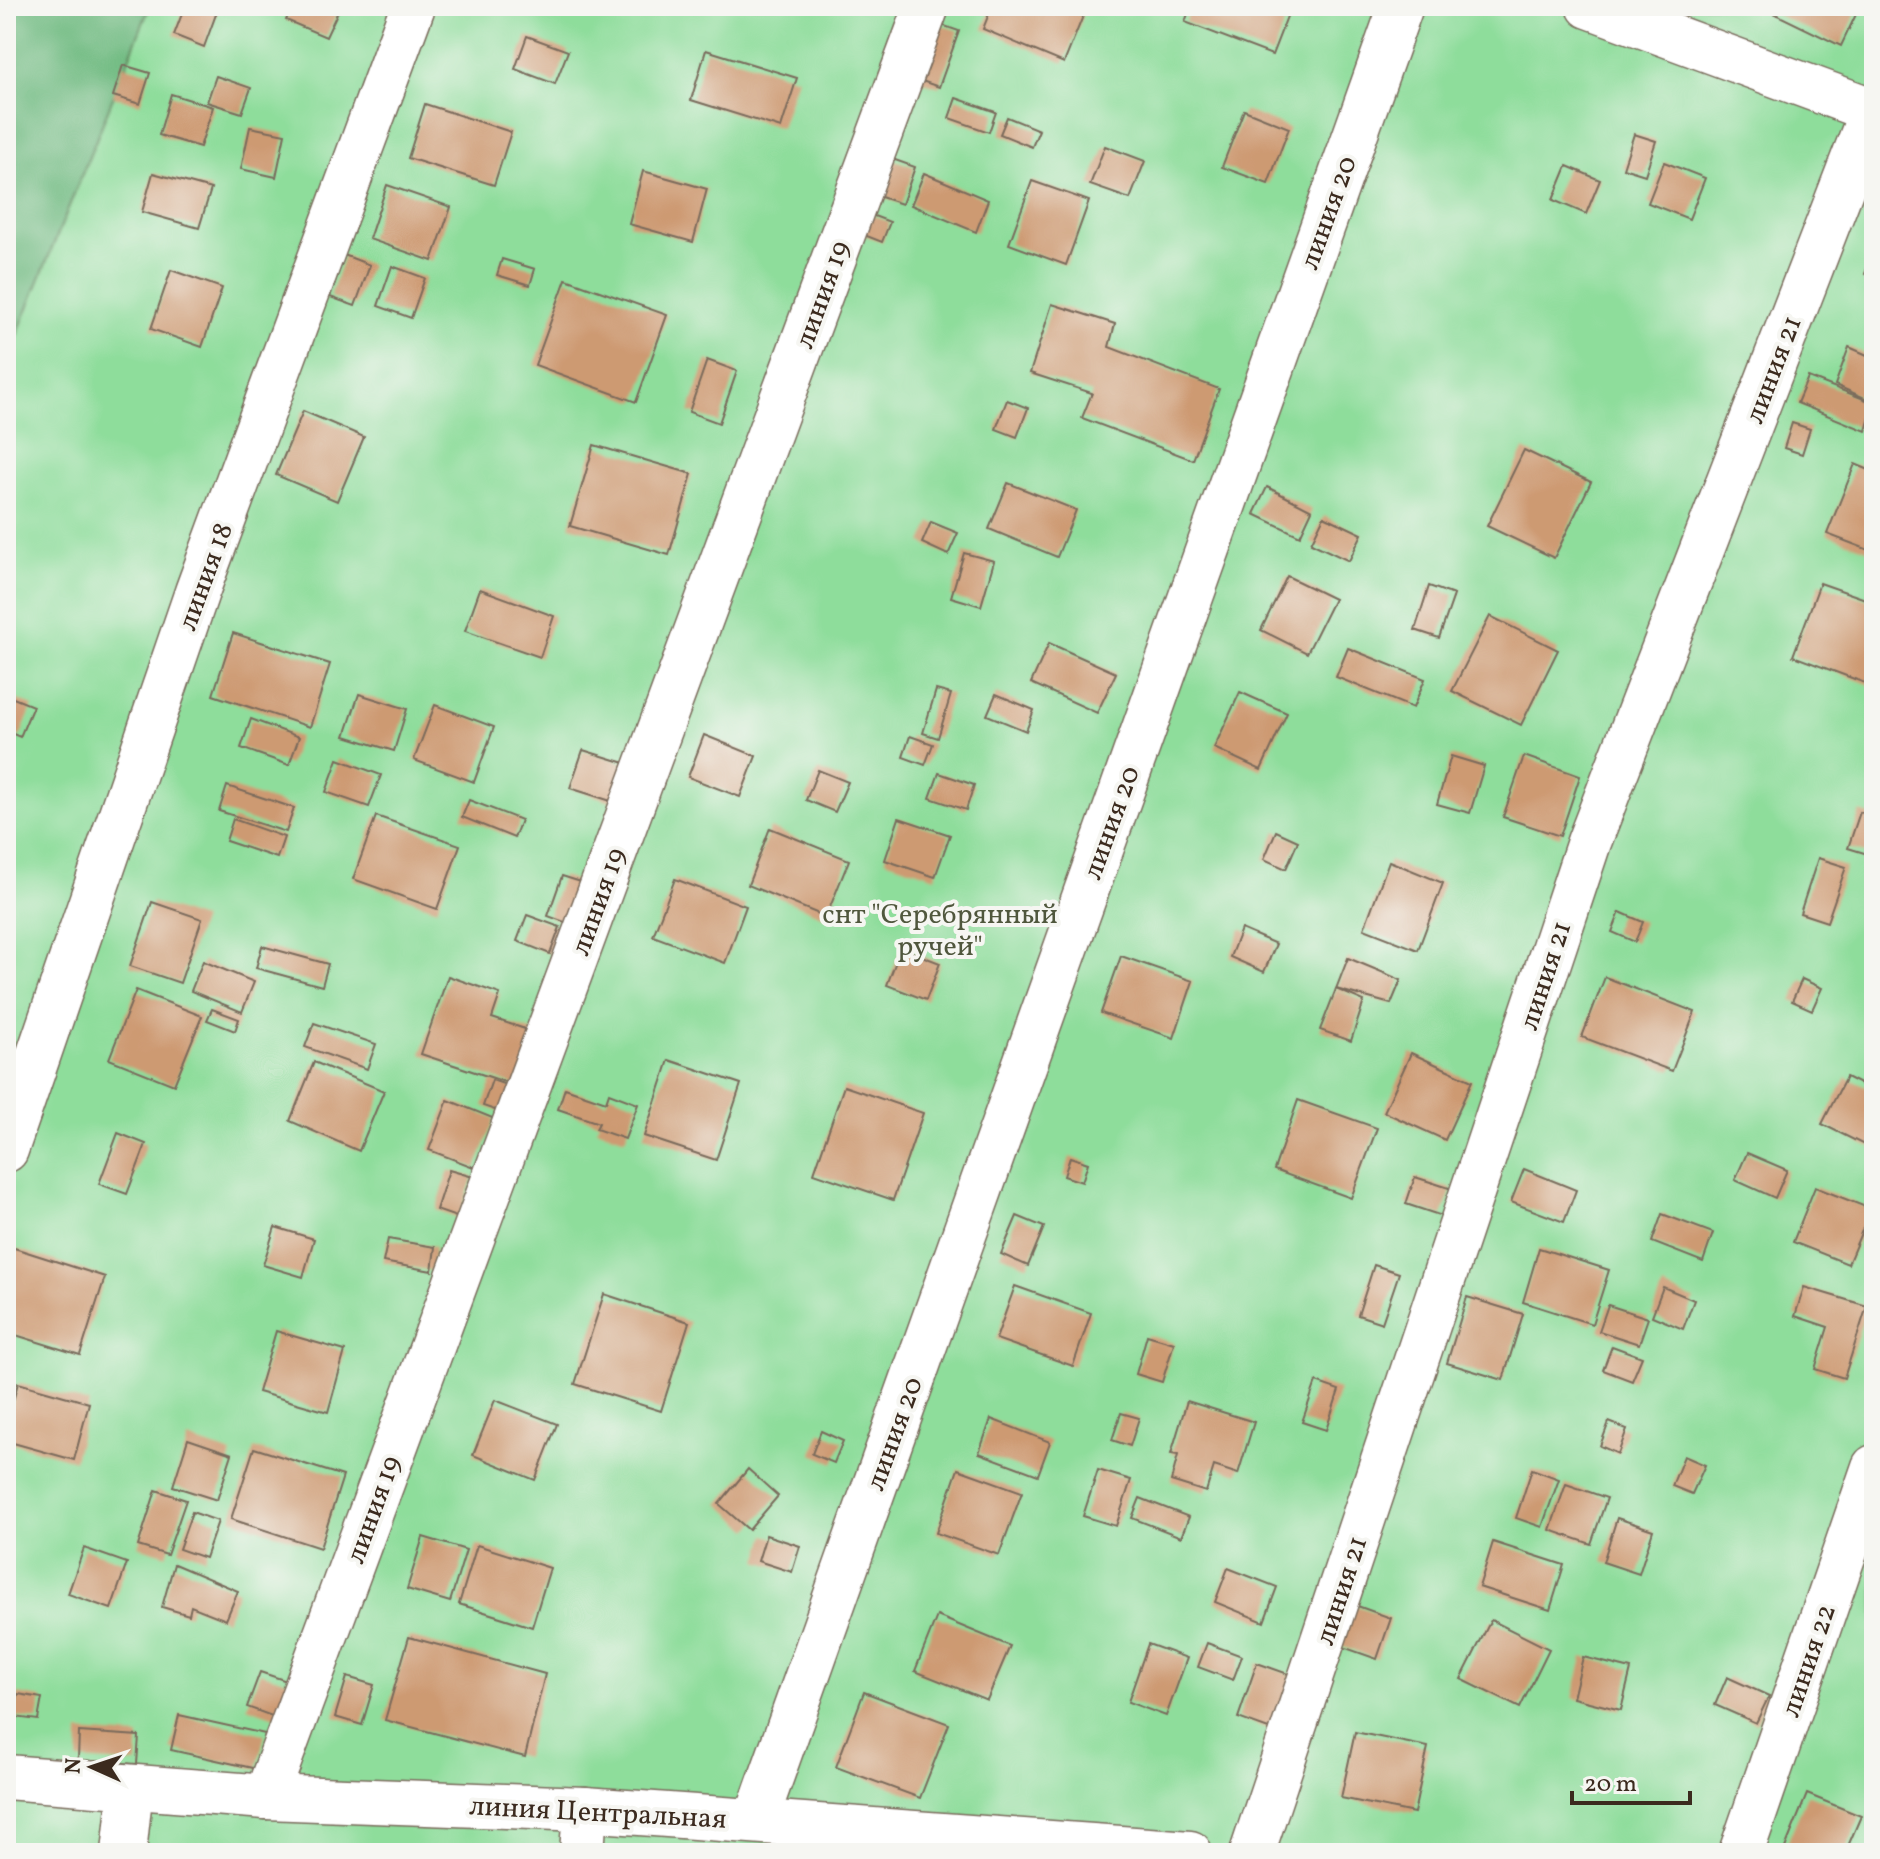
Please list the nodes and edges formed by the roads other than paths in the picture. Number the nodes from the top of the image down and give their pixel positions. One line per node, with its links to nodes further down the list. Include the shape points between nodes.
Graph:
1 (413, 6): 6 (street, линия 18, via 197,592)
2 (927, 6): 10 (street, линия 19)
3 (1401, 6): 12 (street, линия 20)
4 (1589, 6): 5 (street)
5 (1873, 111): 17 (street, линия 21, via 1589,842)
6 (6, 1150)
7 (1874, 1467): 18 (street, линия 22)
8 (6, 1777): 9 (street, линия Центральная)
9 (131, 1787): 10 (street, линия Центральная); 14 (street)
10 (266, 1797): 11 (street, линия Центральная)
11 (585, 1809): 12 (street, линия Центральная); 15 (street)
12 (756, 1820): 13 (street, линия Центральная)
13 (1048, 1848): 16 (street, линия Центральная)
14 (124, 1853)
15 (582, 1853)
16 (1190, 1853)
17 (1252, 1853)
18 (1741, 1853)

